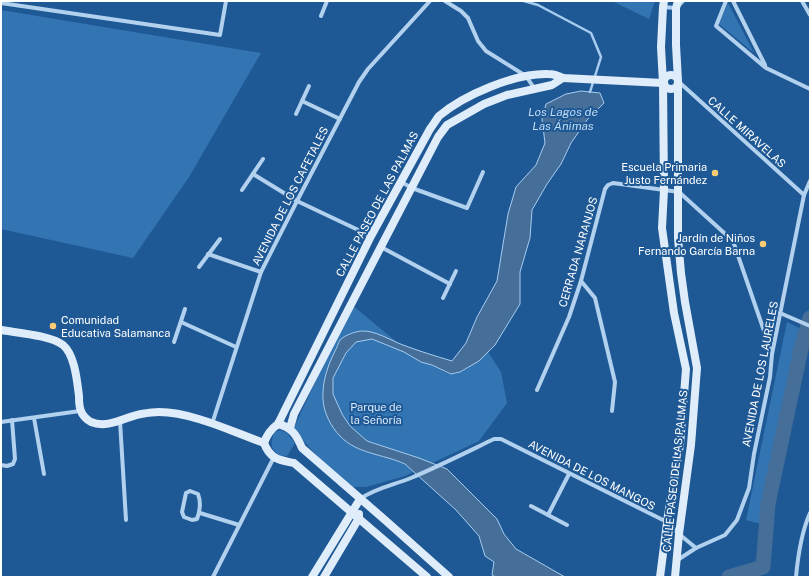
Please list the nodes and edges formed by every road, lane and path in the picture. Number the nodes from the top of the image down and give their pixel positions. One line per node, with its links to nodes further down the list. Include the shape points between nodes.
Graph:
1 (226, 1): 9 (street, via 220,35)
2 (327, 1): 12 (street)
3 (430, 1): 24 (street, AVENIDA DE LOS CAFETALES, via 368,69)
4 (445, 1): 15 (street, via 468,18 478,41 486,51)
5 (683, 1): 11 (street)
6 (726, 1): 14 (street, via 716,26)
7 (733, 1): 14 (street)
8 (802, 1): 13 (street)
9 (1, 3)
10 (663, 4): 11 (street, CALLE PASEO DE LAS PALMAS); 18 (street, CALLE PASEO DE LAS PALMAS)
11 (677, 5): 17 (street, CALLE PASEO DE LAS PALMAS)
12 (321, 16)
13 (810, 16)
14 (766, 68): 21 (street)
15 (526, 76): 16 (street, CALLE PASEO DE LAS PALMAS, via 549,74); 20 (street); 29 (street, CALLE PASEO DE LAS PALMAS, via 478,92 438,117)
16 (563, 78): 18 (street, CALLE PASEO DE LAS PALMAS); 20 (street, CALLE PASEO DE LAS PALMAS, via 552,85)
17 (678, 81): 18 (street, via 669,75); 33 (street, CALLE PASEO DE LAS PALMAS); 34 (street, CALLE MIRAVELAS)
18 (663, 83): 32 (street, CALLE PASEO DE LAS PALMAS)
19 (309, 86): 22 (street)
20 (534, 88): 30 (street, CALLE PASEO DE LAS PALMAS, via 484,104 447,125 438,136)
21 (810, 89)
22 (302, 101): 23 (street); 24 (street)
23 (296, 114)
24 (340, 119): 35 (street, AVENIDA DE LOS CAFETALES)
25 (263, 159): 27 (street)
26 (483, 172): 30 (street, via 466,208)
27 (253, 174): 31 (street); 35 (street)
28 (810, 181): 34 (street, AVENIDA DE LOS LAURELES)
29 (401, 182): 30 (street); 36 (street, CALLE PASEO DE LAS PALMAS)
30 (412, 188): 38 (street, CALLE PASEO DE LAS PALMAS)
31 (242, 190)
32 (664, 190): 33 (street, CERRADA NARANJOS); 45 (street, CERRADA NARANJOS, via 613,183 605,188); 79 (street, CALLE PASEO DE LAS PALMAS, via 662,228 674,313 686,369 680,444)
33 (679, 192): 55 (street, via 733,241); 82 (street, CALLE PASEO DE LAS PALMAS, via 678,238 681,274 697,368 691,445)
34 (804, 195): 49 (street, AVENIDA DE LOS LAURELES)
35 (297, 201): 36 (street); 44 (street, AVENIDA DE LOS CAFETALES)
36 (371, 236): 40 (street, CALLE PASEO DE LAS PALMAS)
37 (220, 239): 39 (street)
38 (380, 247): 42 (street, CALLE PASEO DE LAS PALMAS); 46 (street)
39 (208, 254): 41 (street); 44 (street)
40 (357, 264): 42 (street); 64 (street, CALLE PASEO DE LAS PALMAS)
41 (199, 267)
42 (368, 270): 65 (street, CALLE PASEO DE LAS PALMAS, via 294,414)
43 (456, 271): 46 (street)
44 (261, 272): 54 (street, AVENIDA DE LOS CAFETALES)
45 (581, 281): 56 (street, CERRADA NARANJOS, via 569,317); 58 (street, via 595,298 615,382)
46 (450, 284): 47 (street)
47 (443, 298)
48 (185, 309): 50 (street)
49 (780, 313): 51 (street); 55 (street, AVENIDA DE LOS LAURELES)
50 (181, 322): 53 (street); 54 (street)
51 (810, 326)
52 (1, 330): 57 (street, via 52,340 63,345 72,356)
53 (174, 342)
54 (236, 347): 63 (street, AVENIDA DE LOS CAFETALES)
55 (772, 354): 83 (street, AVENIDA DE LOS LAURELES, via 749,488 737,520 725,535)
56 (538, 390)
57 (80, 411): 59 (street); 61 (street, via 91,422 99,424)
58 (612, 411)
59 (34, 418): 60 (street); 69 (street)
60 (12, 420): 62 (street); 68 (street, via 15,459 13,464)
61 (120, 420): 63 (street, via 159,412 179,414); 78 (street)
62 (1, 422)
63 (212, 424): 66 (street)
64 (278, 424): 65 (street); 66 (street, CALLE PASEO DE LAS PALMAS, via 266,436)
65 (290, 428): 71 (street, via 302,448)
66 (264, 443): 67 (street)
67 (274, 457): 73 (street, via 294,463); 80 (street)
68 (1, 465)
69 (44, 474)
70 (569, 474): 71 (street, AVENIDA DE LOS MANGOS, via 501,439 494,439 409,479 369,492); 76 (street); 79 (street, AVENIDA DE LOS MANGOS)
71 (360, 499): 73 (street); 77 (street); 89 (street)
72 (531, 506): 76 (street)
73 (351, 511): 77 (street); 86 (street)
74 (200, 512): 74 (street, via 198,494 190,491 186,493 182,512 184,517 197,519); 80 (street)
75 (810, 513): 92 (street, via 798,549)
76 (548, 515): 81 (street)
77 (359, 518): 87 (street); 88 (street)
78 (126, 520)
79 (667, 522): 82 (street, AVENIDA DE LOS MANGOS); 90 (street, CALLE PASEO DE LAS PALMAS)
80 (239, 525): 85 (street)
81 (567, 525)
82 (679, 534): 83 (street); 84 (street, CALLE PASEO DE LAS PALMAS)
83 (696, 548): 84 (street, AVENIDA DE LOS LAURELES)
84 (676, 562): 91 (street, CALLE PASEO DE LAS PALMAS)
85 (213, 577)
86 (312, 577)
87 (324, 577)
88 (427, 577)
89 (449, 577)
90 (660, 577)
91 (675, 577)
92 (796, 577)

